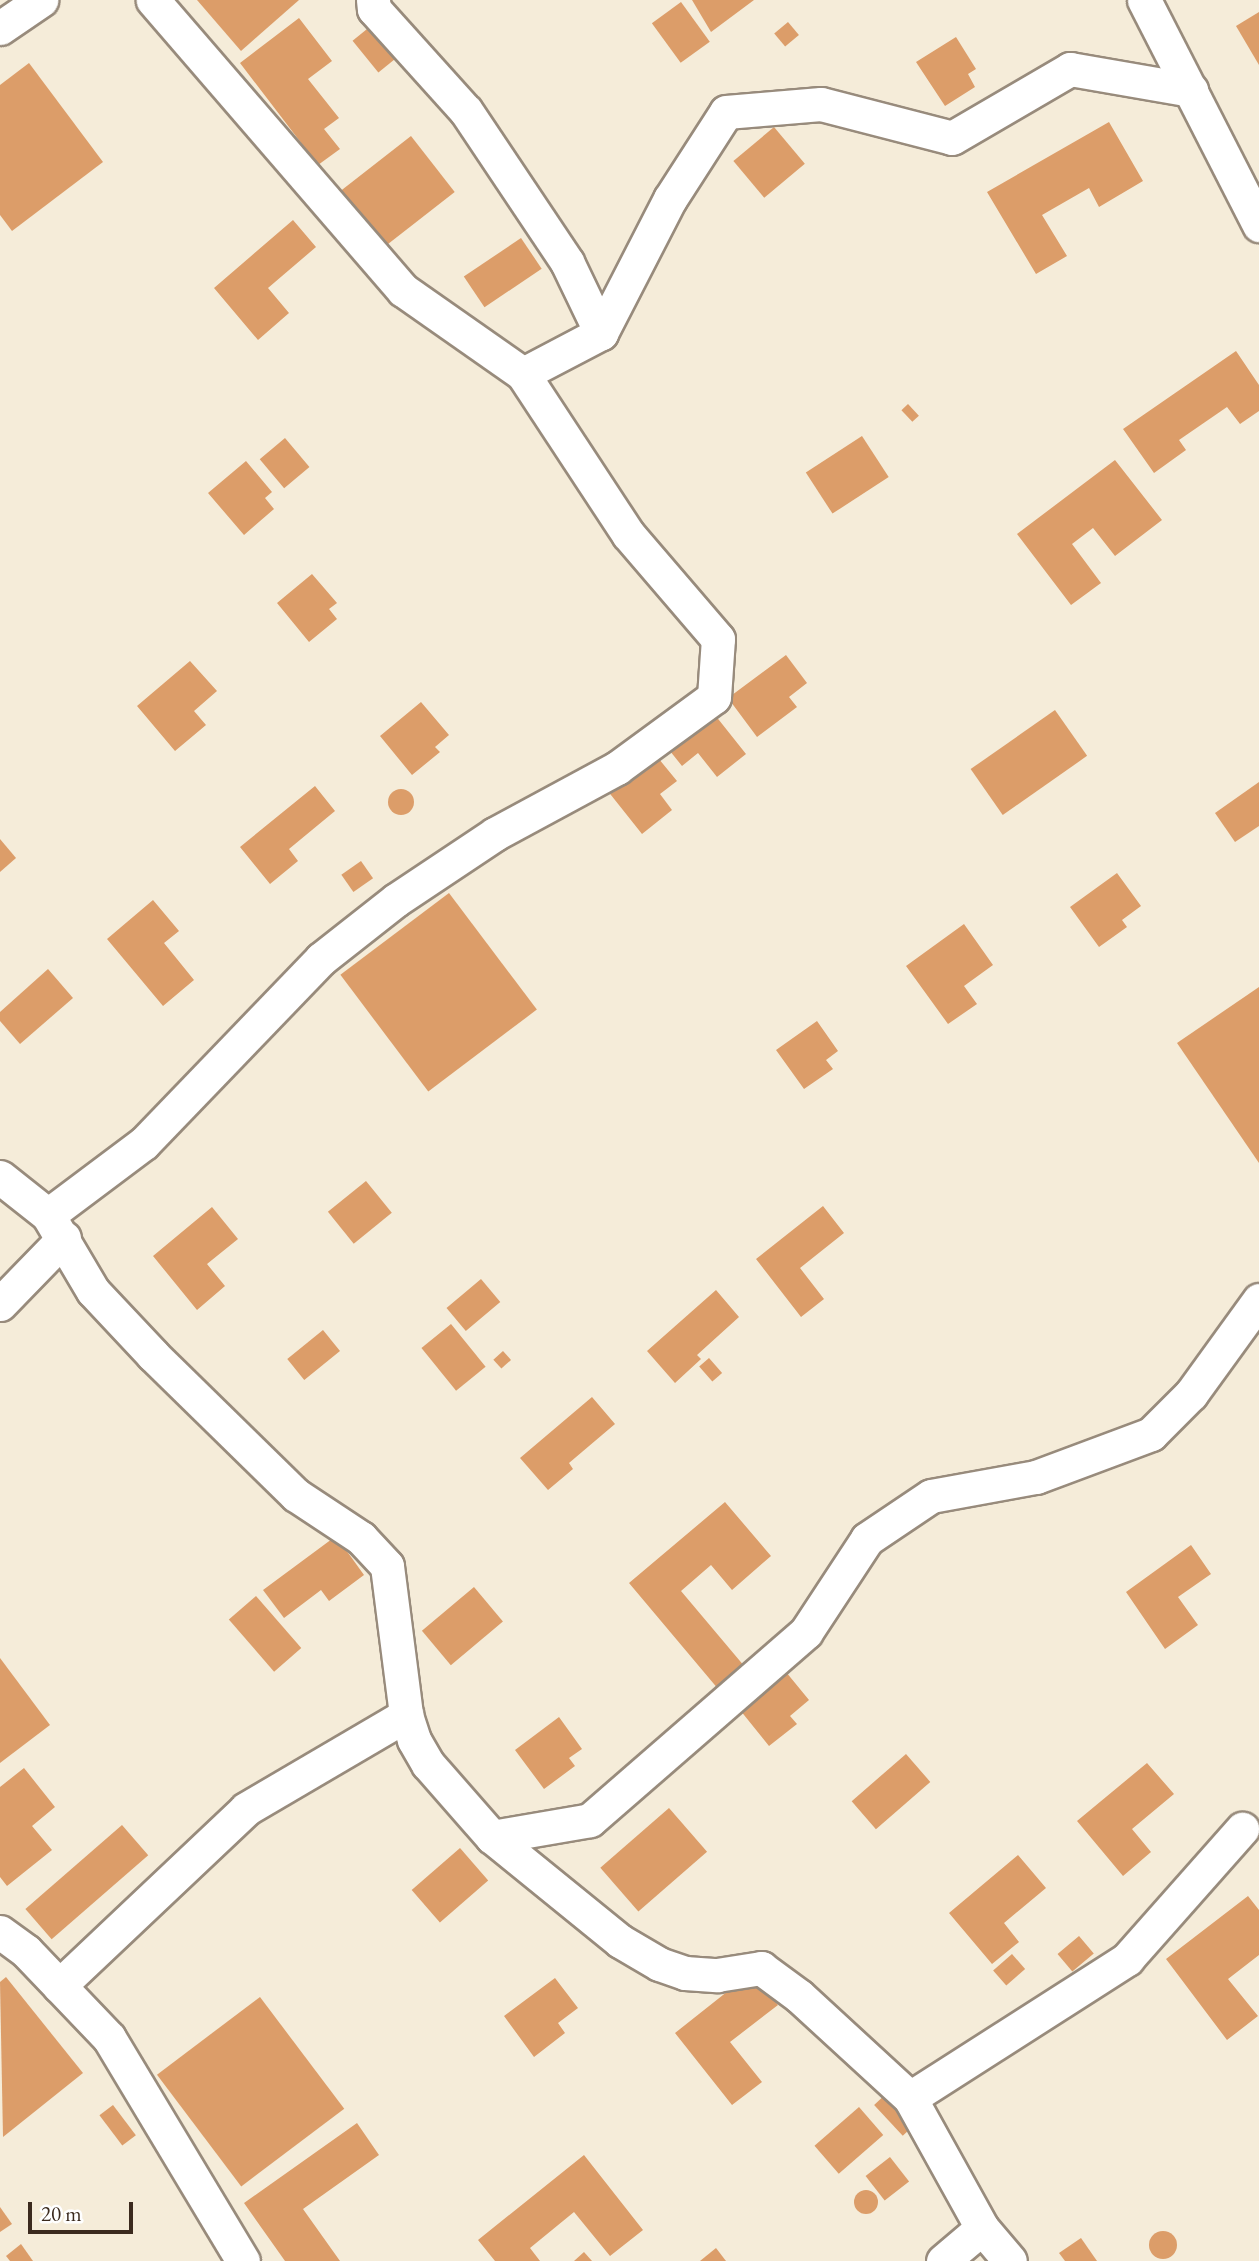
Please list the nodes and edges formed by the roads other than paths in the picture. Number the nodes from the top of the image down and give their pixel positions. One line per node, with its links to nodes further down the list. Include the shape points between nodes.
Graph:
1 (41, 0): 5 (street)
2 (153, 0): 9 (street, via 403,290)
3 (373, 0): 8 (street, via 374,9 466,111 567,262)
4 (1144, 0): 6 (street)
5 (0, 28)
6 (1191, 90): 7 (street); 8 (street, via 1070,69 952,138 821,104 726,113 670,199)
7 (1259, 225)
8 (601, 333): 9 (street)
9 (523, 374): 11 (street, via 628,534 718,639 714,697 617,768 495,834 321,959 144,1143)
10 (0, 1177): 11 (street)
11 (56, 1226): 13 (street); 14 (street, via 93,1291 153,1355 296,1495 361,1538 387,1566)
12 (1259, 1300): 16 (street, via 1191,1394 1152,1434 1036,1477 931,1496 867,1539 806,1632 590,1821)
13 (0, 1304)
14 (406, 1715): 16 (street, via 428,1764); 18 (street, via 246,1809)
15 (1242, 1829): 19 (street, via 1127,1959)
16 (492, 1837): 19 (street, via 556,1892 659,1964 717,1975 761,1968 799,1996)
17 (0, 1932): 18 (street)
18 (59, 1986): 21 (street, via 109,2038)
19 (910, 2098): 20 (street)
20 (982, 2228): 22 (street); 23 (street)
21 (243, 2261)
22 (943, 2261)
23 (1010, 2261)

